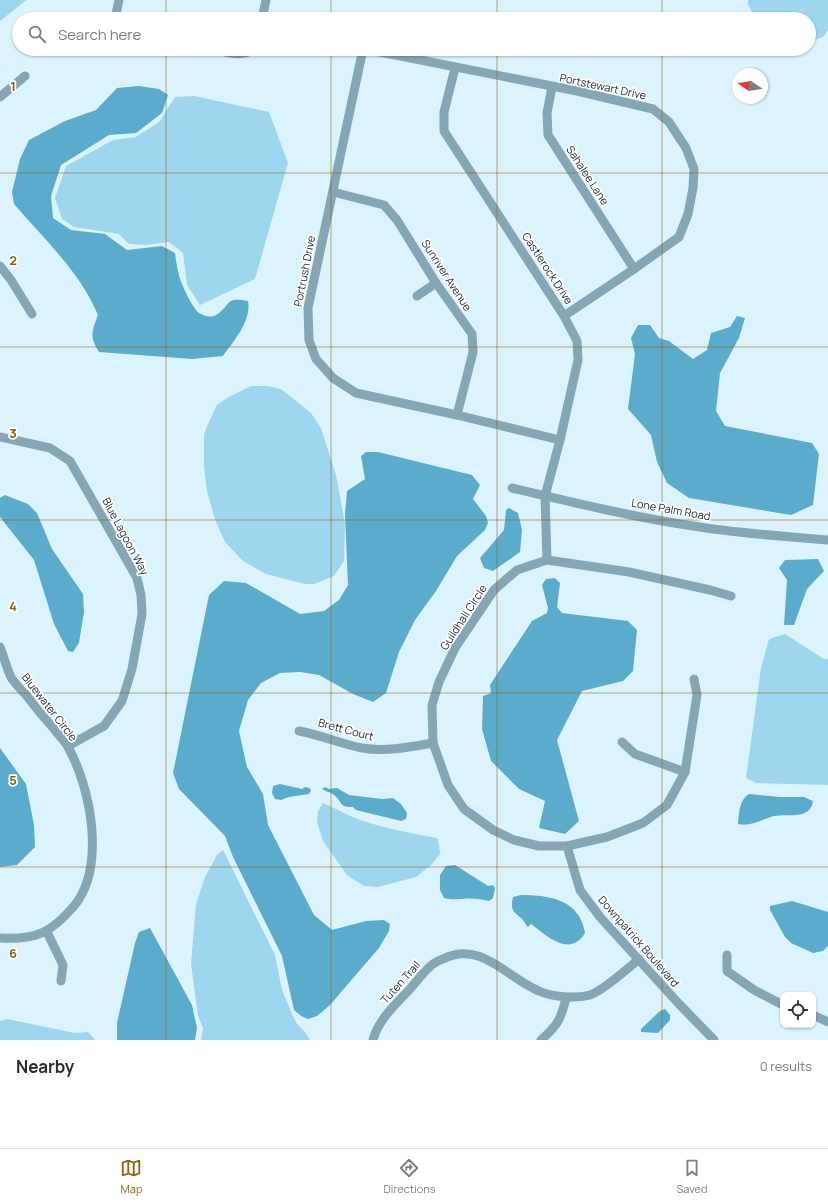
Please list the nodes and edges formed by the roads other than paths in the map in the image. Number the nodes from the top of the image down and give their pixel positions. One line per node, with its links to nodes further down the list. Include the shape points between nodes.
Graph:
1 (118, 0): 3 (street)
2 (266, 0): 4 (street)
3 (116, 12)
4 (263, 12)
5 (362, 56): 11 (street, Portrush Drive)
6 (398, 56): 7 (street, Portstewart Drive)
7 (455, 68): 9 (street, Portstewart Drive); 17 (street, Castlerock Drive, via 444,112 444,131)
8 (25, 76): 10 (street)
9 (552, 87): 13 (street, Sahalee Lane, via 547,113 548,135); 13 (street, Portstewart Drive, via 653,109 669,122 686,148 694,169 693,188 688,214 679,237)
10 (0, 97)
11 (333, 192): 14 (street, Sunriver Avenue, via 384,205 398,220); 18 (street, Portrush Drive, via 308,308 309,340 316,359 333,378 356,393)
12 (0, 266): 16 (street)
13 (634, 269): 17 (street, Portstewart Drive)
14 (436, 283): 15 (street); 18 (street, Sunriver Avenue, via 472,334 473,352)
15 (417, 296)
16 (32, 314)
17 (564, 316): 20 (street, Castlerock Drive, via 577,341 578,360)
18 (457, 415): 20 (street, Portrush Drive)
19 (0, 437): 31 (street, Blue Lagoon Way, via 50,448 70,461 137,578 141,595 142,614 132,668 122,701 104,726)
20 (560, 440): 22 (street, Castlerock Drive)
21 (512, 488): 22 (street, Lone Palm Road)
22 (545, 496): 23 (street, Lone Palm Road, via 700,527 748,534); 24 (street)
23 (828, 540)
24 (547, 560): 25 (street, Guildhall Circle, via 629,572); 30 (street, Guildhall Circle, via 517,570 494,590 455,648 439,682 432,705)
25 (730, 596)
26 (0, 648): 31 (street, Bluewater Circle, via 12,678)
27 (694, 679): 32 (street, Guildhall Circle, via 697,695)
28 (300, 731): 30 (street, Brett Court, via 362,748 380,750)
29 (622, 742): 32 (street, via 635,754)
30 (433, 743): 33 (street, Guildhall Circle, via 448,785 464,809 493,830 514,840 539,846)
31 (68, 746): 34 (street, Bluewater Circle, via 87,795 92,821 90,868 81,898 63,919)
32 (685, 772): 33 (street, Guildhall Circle, via 667,805 643,823 607,837)
33 (566, 846): 37 (street, Downpatrick Boulevard, via 580,890 600,917)
34 (47, 932): 35 (street, Bluewater Circle, via 19,939); 38 (street, via 62,966)
35 (0, 938)
36 (727, 955): 40 (street, via 728,971 754,990)
37 (639, 959): 39 (street, Tuten Trail, via 612,982 590,995); 45 (street, Downpatrick Boulevard)
38 (61, 980)
39 (566, 998): 43 (street, Tuten Trail, via 540,992 479,955 453,954 433,964 391,1009 375,1030); 44 (street, via 563,1013 555,1027)
40 (780, 1003)
41 (816, 1016): 42 (street)
42 (828, 1022)
43 (373, 1040)
44 (541, 1040)
45 (714, 1040)

